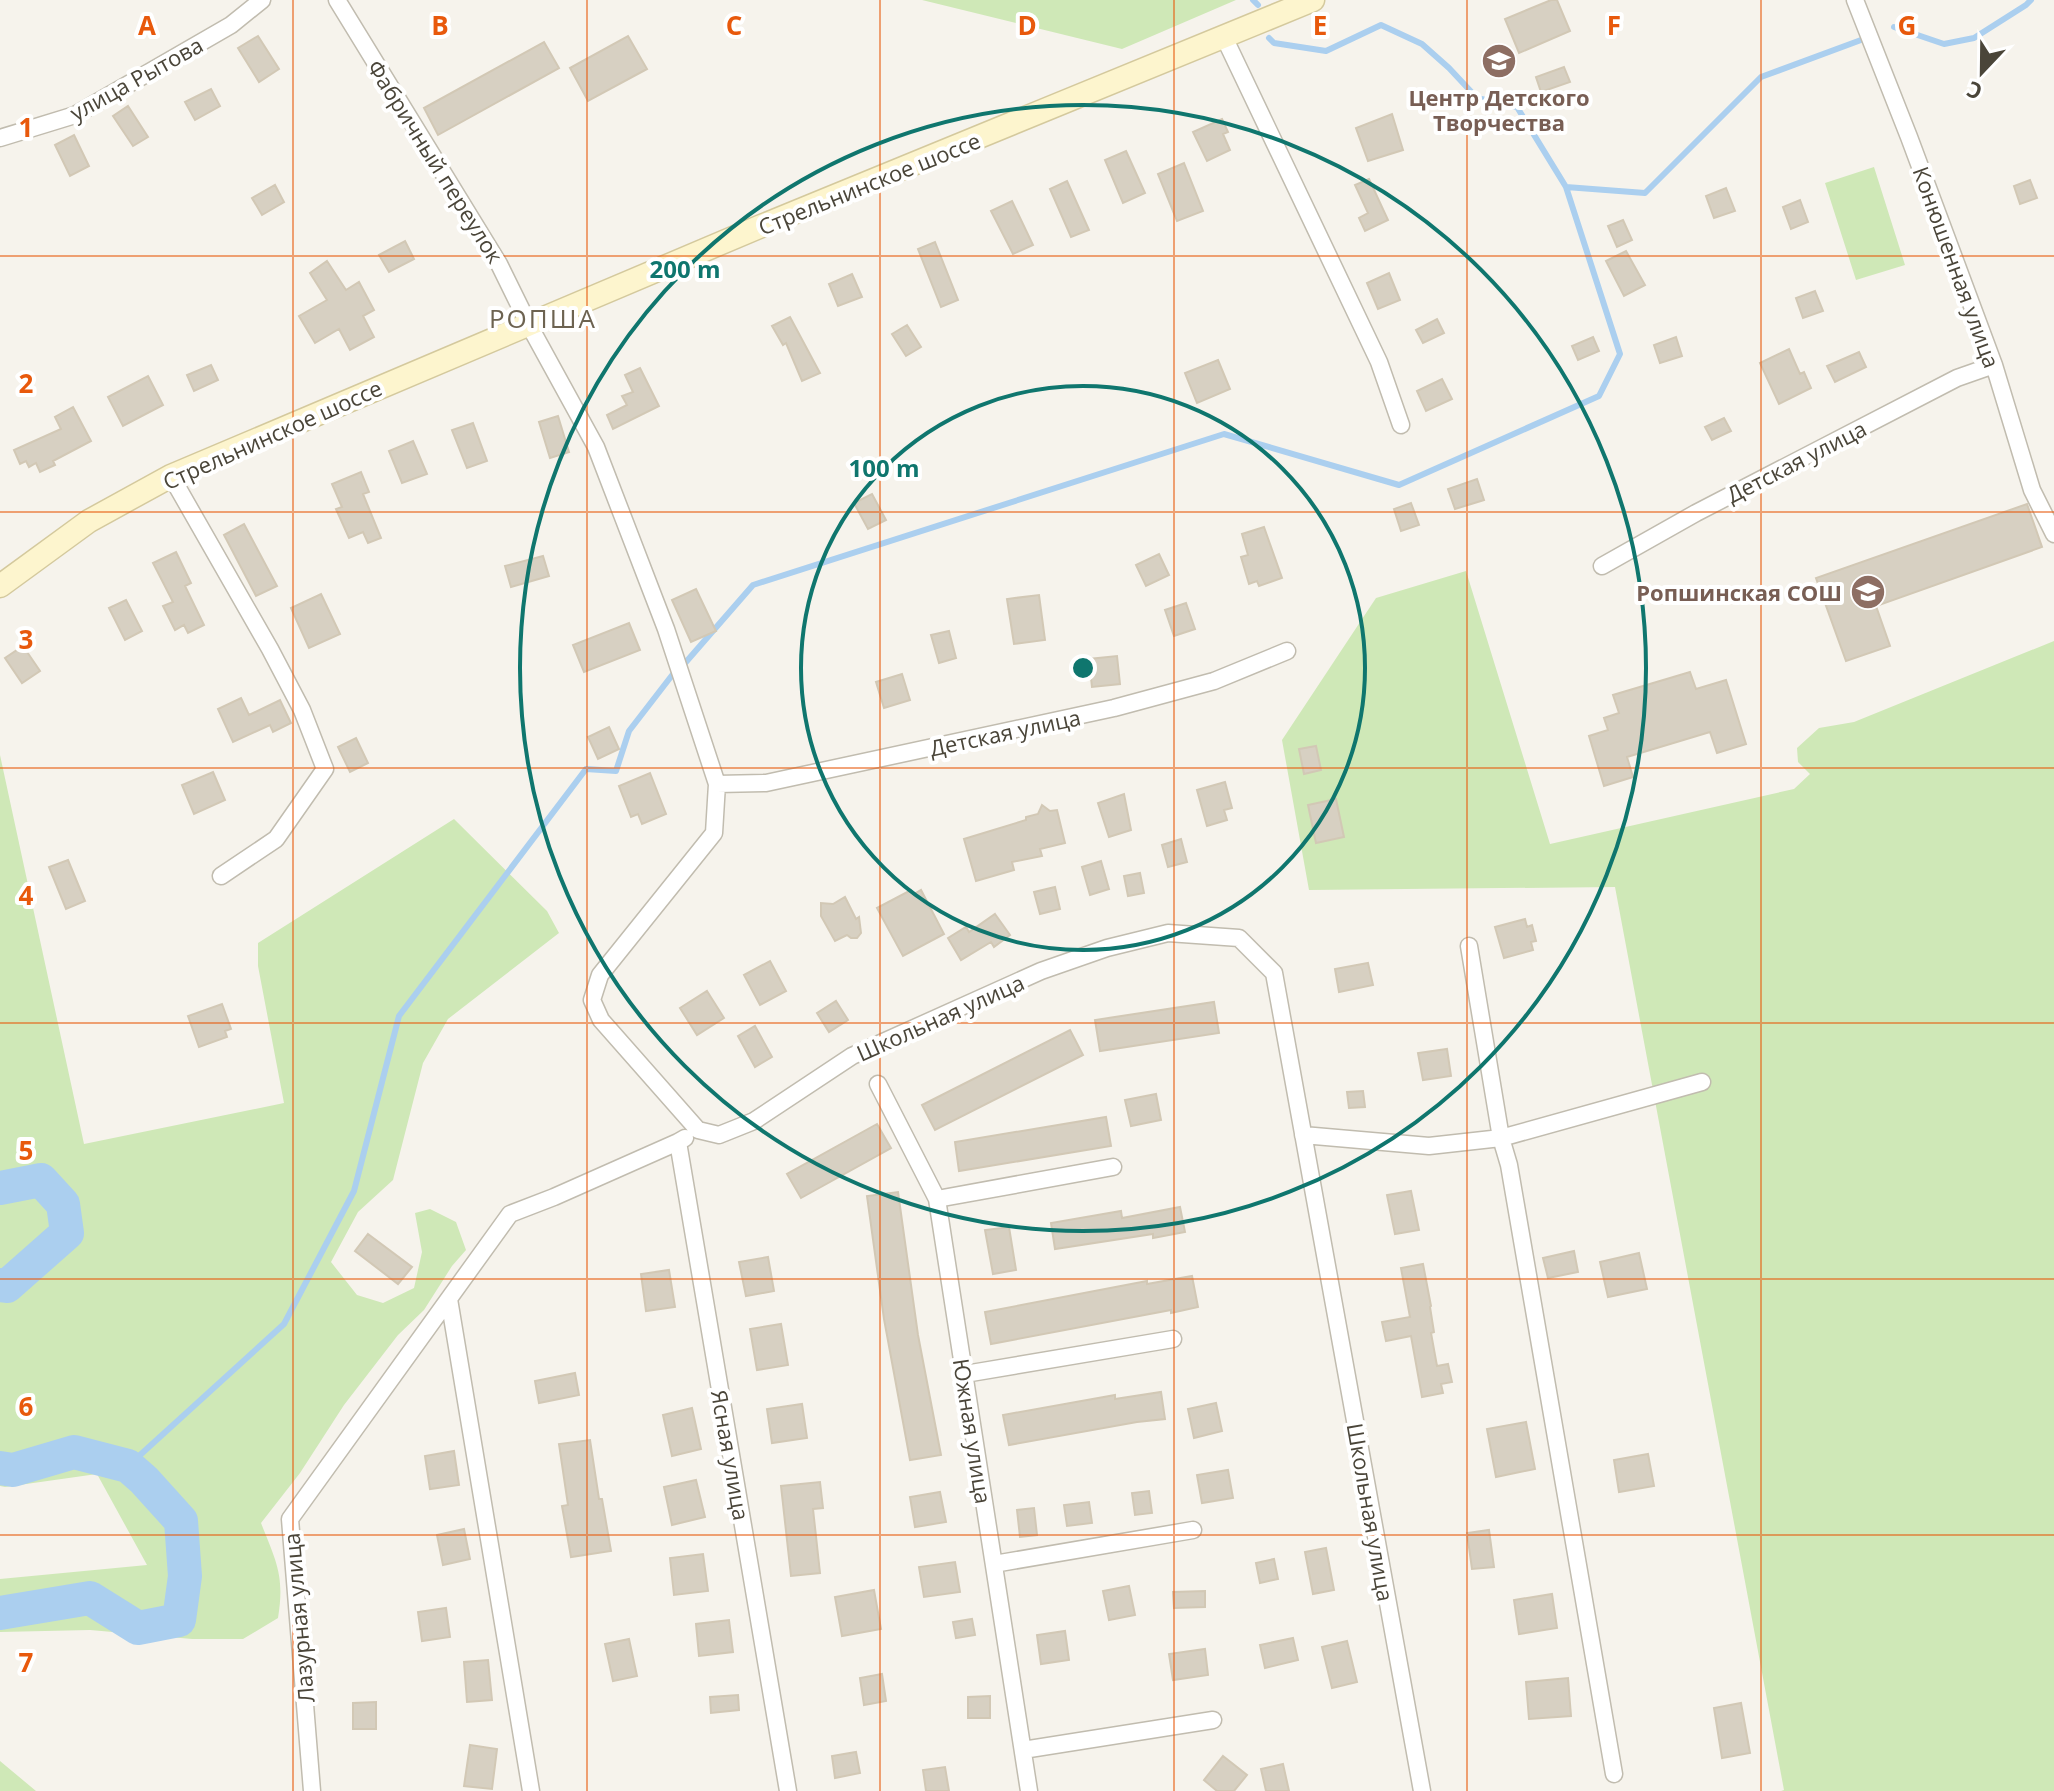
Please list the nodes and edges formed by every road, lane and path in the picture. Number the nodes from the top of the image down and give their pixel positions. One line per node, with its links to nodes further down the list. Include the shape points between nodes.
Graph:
1 (262, 0): 6 (street, улица Рытова, via 231,25 75,115)
2 (337, 0): 7 (street, Фабричный переулок, via 499,264)
3 (1313, 0): 5 (main road, Стрельнинское шоссе)
4 (1855, 0): 8 (street, Конюшенная улица)
5 (1224, 37): 7 (main road, Стрельнинское шоссе); 9 (street, via 1379,362)
6 (0, 138)
7 (529, 325): 10 (main road, Стрельнинское шоссе); 15 (street, via 596,447 666,629)
8 (1994, 365): 11 (street, Конюшенная улица, via 2032,490); 12 (street, Детская улица, via 1957,378)
9 (1401, 425)
10 (171, 476): 13 (main road, Стрельнинское шоссе, via 89,521); 16 (street, via 270,649 325,769 276,839)
11 (2054, 534)
12 (1602, 566)
13 (0, 586)
14 (1287, 651): 15 (street, Детская улица, via 1214,681 1114,708 766,783)
15 (717, 784): 20 (street, via 714,833 600,975 592,1000 601,1020)
16 (221, 876)
17 (1469, 946): 22 (street)
18 (1702, 1082): 22 (street)
19 (878, 1084): 25 (street, Южная улица)
20 (698, 1130): 21 (street, Школьная улица, via 719,1135 754,1121 852,1056 1041,971 1168,933 1239,938 1274,973); 23 (street)
21 (1303, 1135): 22 (street, via 1429,1146); 38 (street, Школьная улица)
22 (1501, 1138): 33 (street)
23 (678, 1142): 26 (street, Лазурная улица, via 510,1214); 36 (street, Ясная улица)
24 (1113, 1167): 25 (street)
25 (937, 1199): 28 (street, Южная улица)
26 (448, 1300): 34 (street, Лазурная улица, via 290,1519); 35 (street)
27 (1173, 1339): 28 (street)
28 (965, 1374): 30 (street, Южная улица)
29 (1193, 1530): 30 (street)
30 (994, 1564): 32 (street, Южная улица)
31 (1213, 1720): 32 (street)
32 (1023, 1750): 37 (street, Южная улица)
33 (1614, 1774)
34 (312, 1791)
35 (531, 1791)
36 (788, 1791)
37 (1029, 1791)
38 (1422, 1791)

